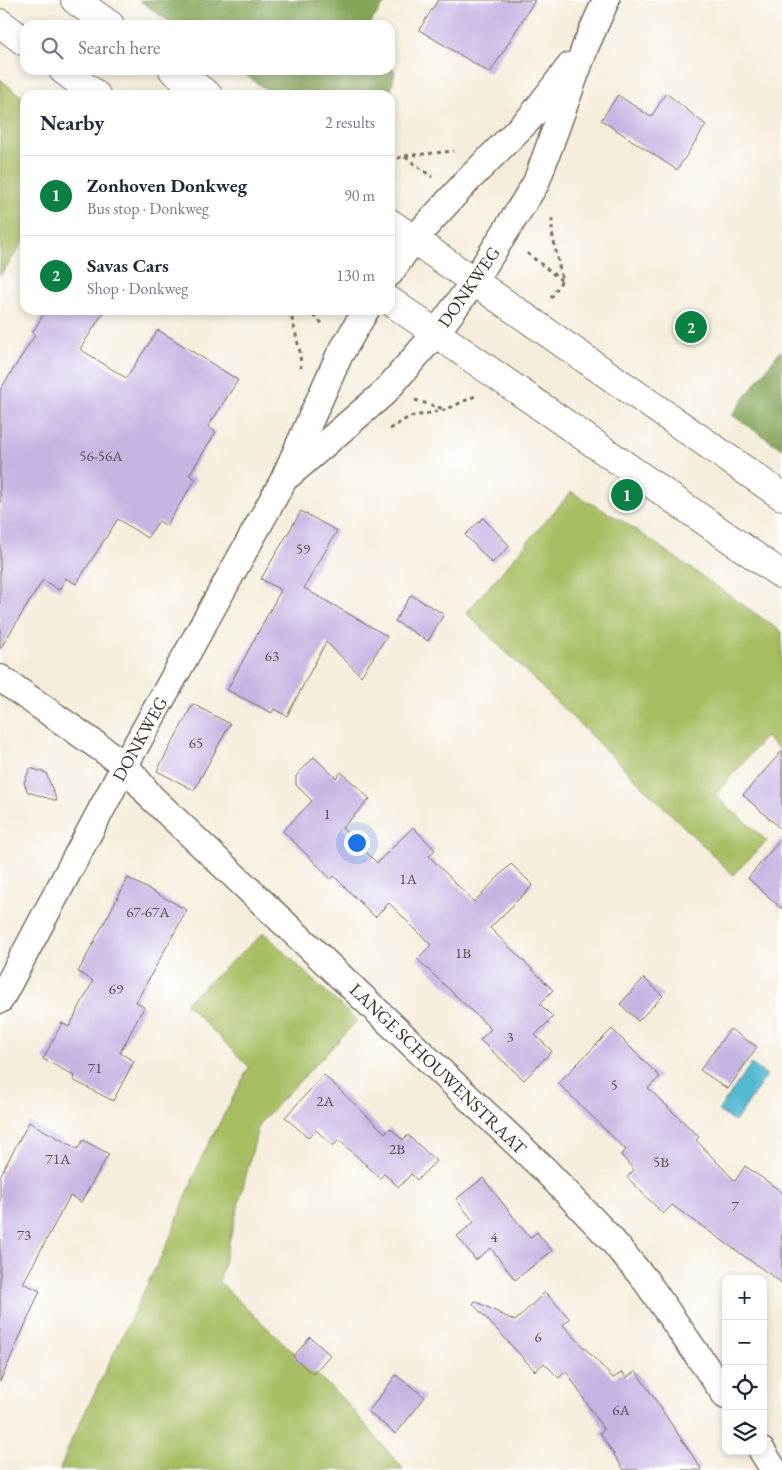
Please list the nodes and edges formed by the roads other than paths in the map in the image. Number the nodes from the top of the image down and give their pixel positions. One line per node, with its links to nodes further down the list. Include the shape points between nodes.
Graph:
1 (75, 0): 3 (highway)
2 (606, 0): 6 (street, DONKWEG)
3 (103, 20)
4 (0, 23): 5 (highway)
5 (20, 38)
6 (586, 45): 12 (street, DONKWEG, via 531,117); 14 (street, DONKWEG, via 536,183)
7 (70, 75): 9 (highway)
8 (180, 75): 10 (highway)
9 (89, 90)
10 (201, 90)
11 (395, 227): 12 (highway)
12 (413, 240): 13 (street, DONKWEG); 14 (highway)
13 (395, 266)
14 (475, 280): 17 (street, DONKWEG); 19 (highway, via 534,325)
15 (395, 305): 17 (highway)
16 (363, 315): 18 (street, DONKWEG, via 339,356)
17 (436, 334): 18 (street, DONKWEG, via 384,393); 20 (highway)
18 (283, 481): 22 (street, DONKWEG)
19 (782, 496)
20 (782, 575)
21 (0, 678): 22 (street, LANGE SCHOUWENSTRAAT)
22 (125, 765): 23 (street, DONKWEG); 24 (street, LANGE SCHOUWENSTRAAT, via 151,797 546,1171 611,1239 646,1281)
23 (0, 1000)
24 (722, 1390)
25 (765, 1455): 26 (street)
26 (774, 1470)

